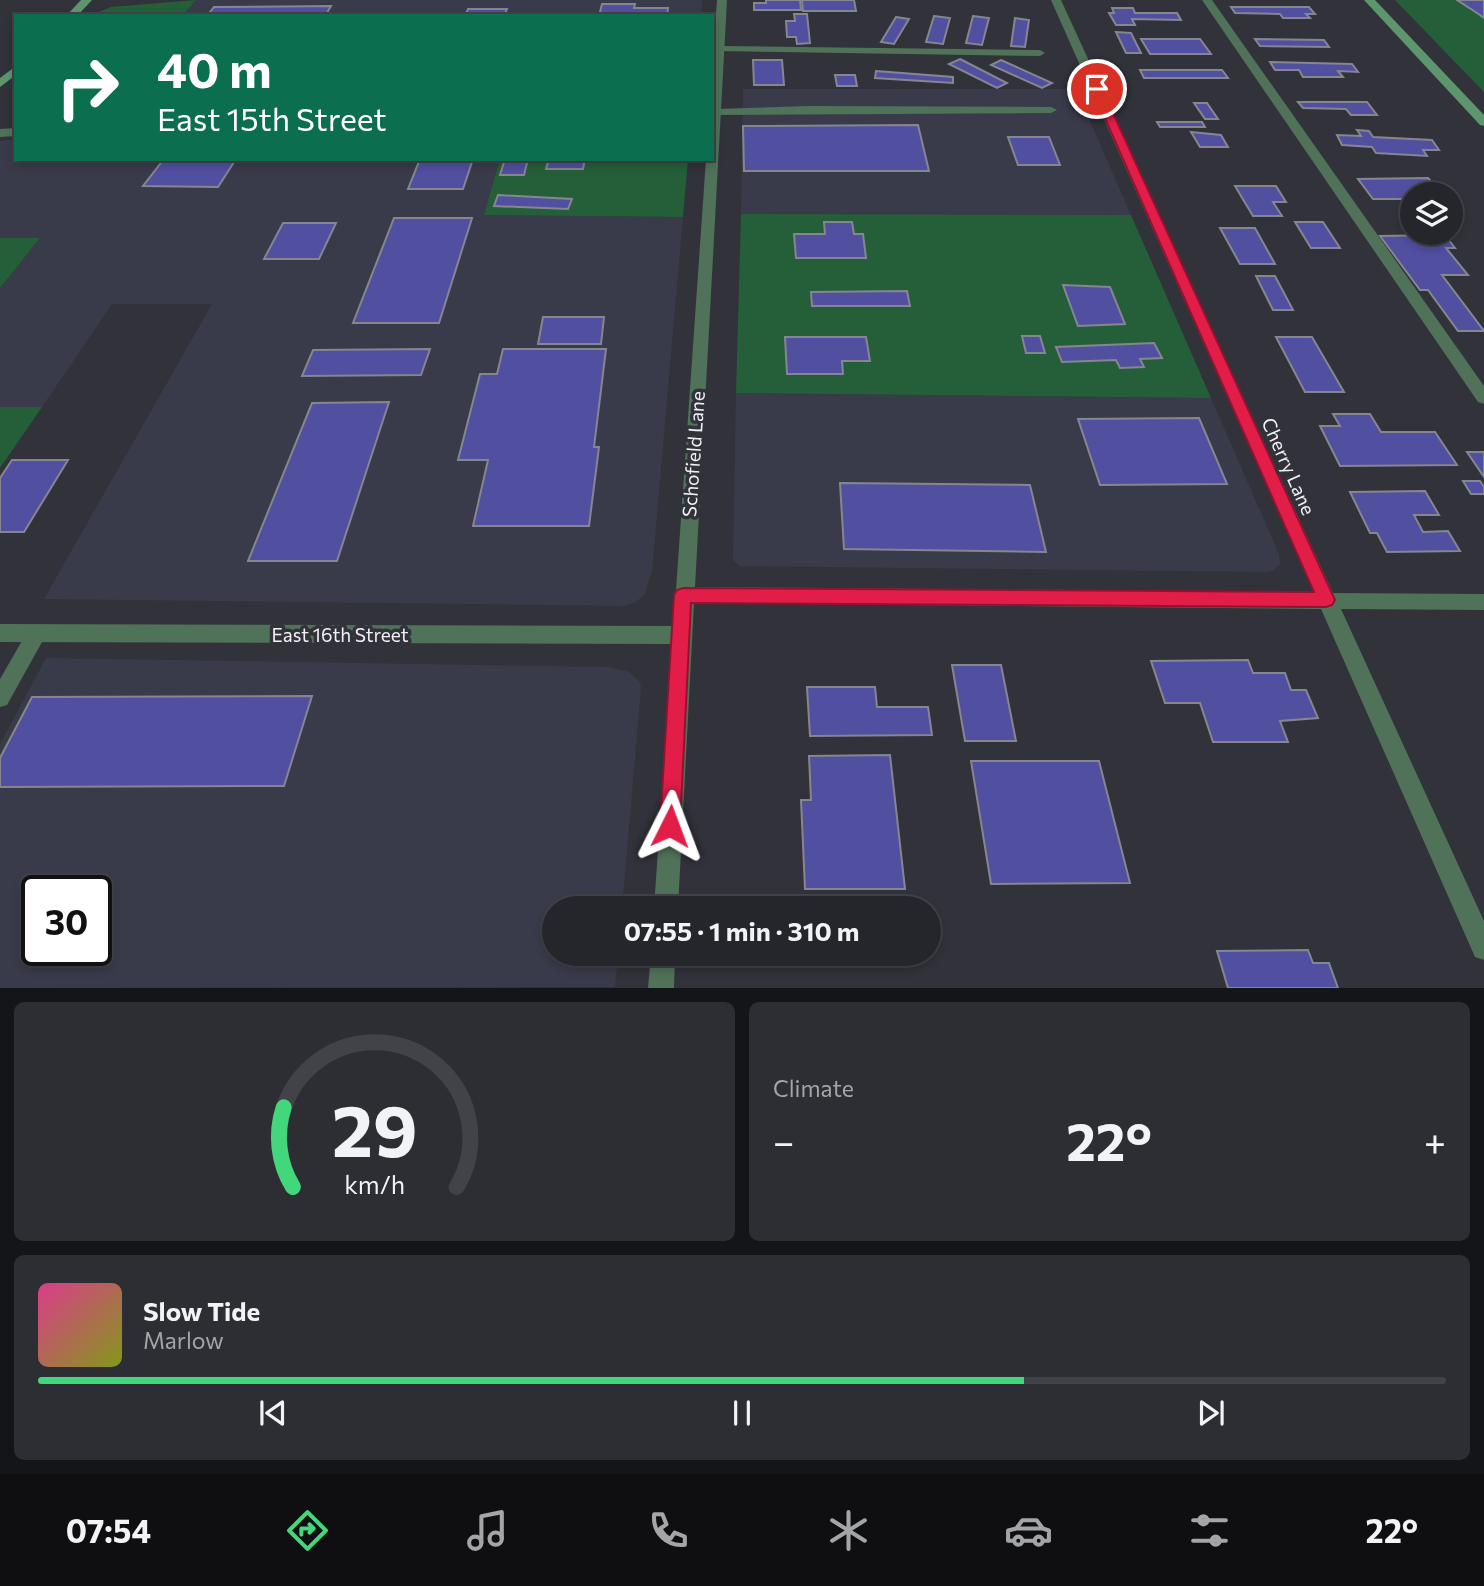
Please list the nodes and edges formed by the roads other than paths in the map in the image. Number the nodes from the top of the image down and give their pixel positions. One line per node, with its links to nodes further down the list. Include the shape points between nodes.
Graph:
1 (87, 0): 6 (main road)
2 (722, 0): 7 (street, Schofield Lane)
3 (1056, 0): 17 (street, Cherry Lane)
4 (1207, 0): 15 (street)
5 (1369, 0): 13 (main road)
6 (73, 14)
7 (719, 49): 8 (street); 12 (street, Schofield Lane)
8 (1040, 53)
9 (14, 71): 10 (main road)
10 (0, 84)
11 (1051, 110): 12 (street, via 808,109)
12 (715, 115)
13 (1484, 122)
14 (712, 161): 16 (street, Schofield Lane)
15 (1484, 398)
16 (683, 595): 17 (street); 21 (street, Schofield Lane)
17 (1326, 600): 18 (street); 24 (street, Cherry Lane)
18 (1484, 602)
19 (0, 633): 20 (street, East 16th Street)
20 (37, 633): 21 (street, East 16th Street); 22 (street)
21 (681, 635): 23 (street, Schofield Lane)
22 (0, 698)
23 (667, 896)
24 (1484, 948)
25 (662, 966): 26 (street)
26 (661, 988)

